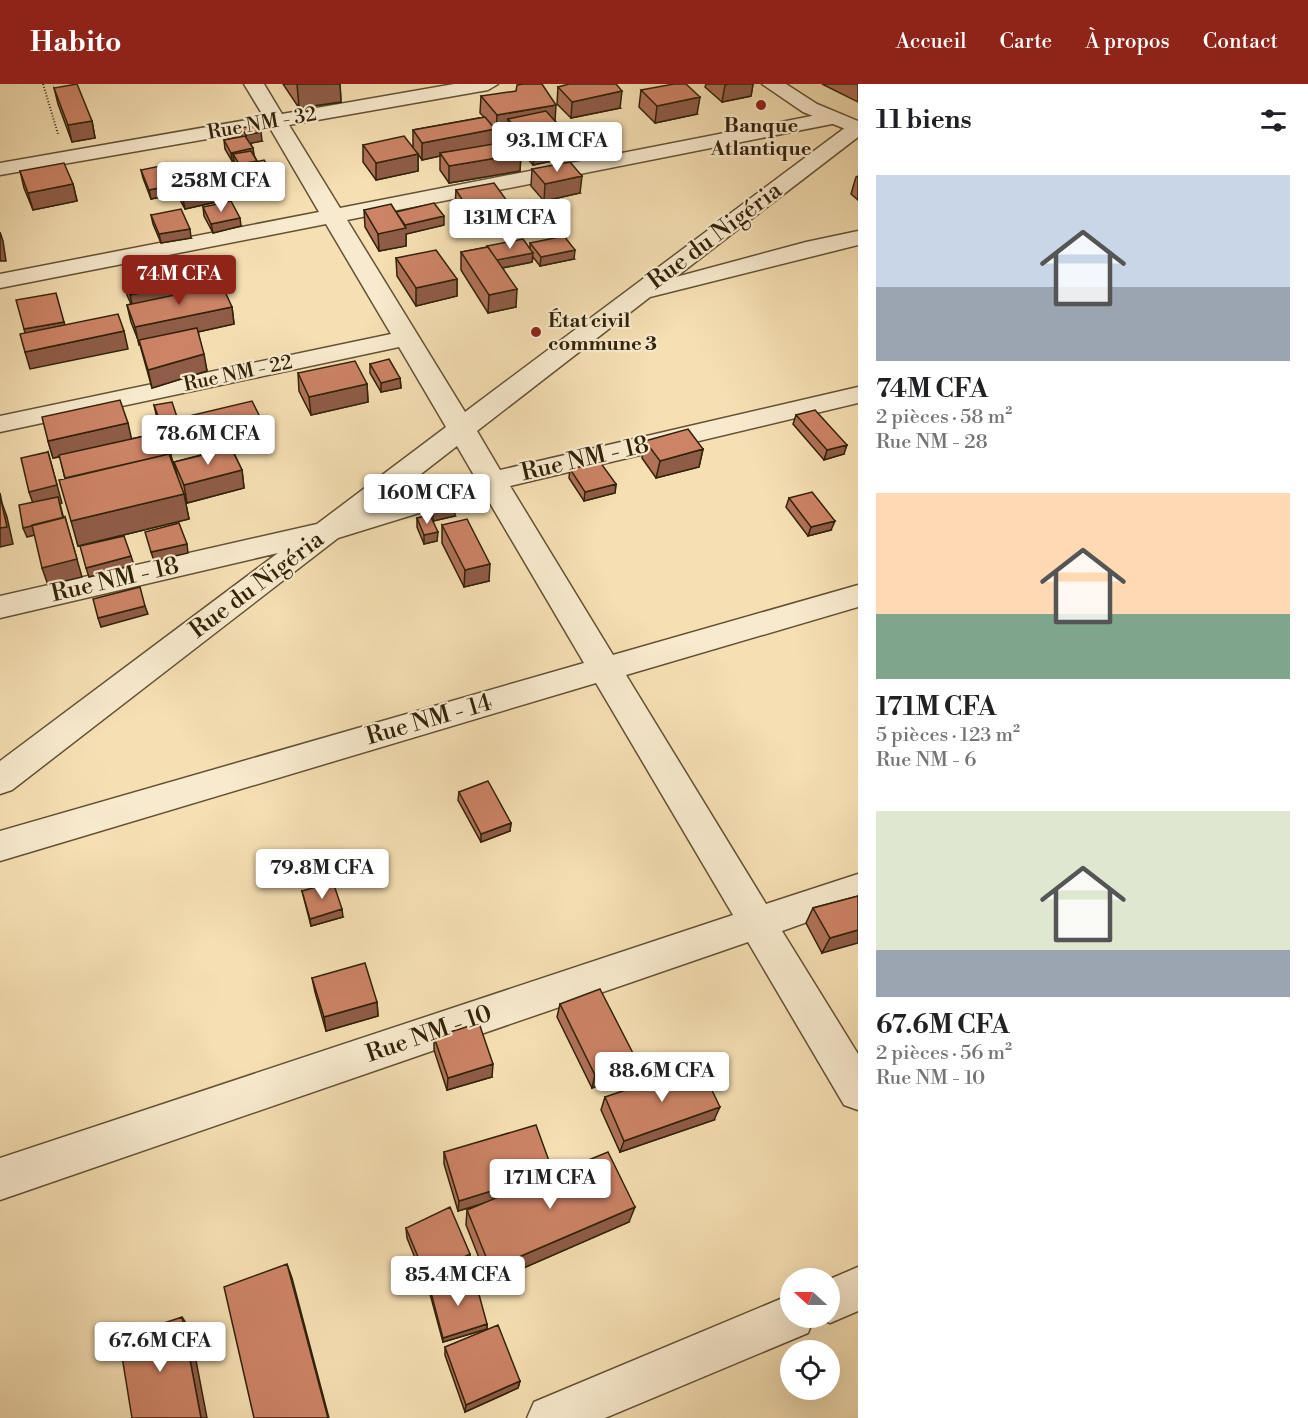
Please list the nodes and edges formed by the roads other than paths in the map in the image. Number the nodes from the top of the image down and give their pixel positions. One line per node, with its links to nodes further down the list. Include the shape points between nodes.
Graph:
1 (254, 84): 4 (street)
2 (488, 84): 4 (street, Rue NM - 32)
3 (772, 84): 5 (street, via 791,98)
4 (276, 121): 6 (street, Rue NM - 32); 7 (street)
5 (849, 125): 7 (street); 10 (street, Rue du Nigéria)
6 (0, 169)
7 (334, 217): 9 (street); 11 (street)
8 (858, 238): 10 (street)
9 (0, 281)
10 (637, 295): 14 (street, Rue du Nigéria)
11 (406, 338): 13 (street, Rue NM - 22); 14 (street)
12 (858, 394): 15 (street, Rue NM - 18)
13 (0, 424)
14 (462, 429): 15 (street); 16 (street, Rue du Nigéria)
15 (492, 481): 16 (street, Rue NM - 18); 19 (street)
16 (328, 531): 18 (street, Rue NM - 18); 20 (street, Rue du Nigéria)
17 (858, 596): 19 (street, Rue NM - 14)
18 (0, 607)
19 (605, 669): 21 (street, Rue NM - 14); 23 (street)
20 (0, 780)
21 (0, 846)
22 (858, 889): 23 (street, Rue NM - 10)
23 (757, 924): 24 (street); 25 (street, Rue NM - 10)
24 (858, 1091)
25 (0, 1179)
26 (858, 1289): 27 (street)
27 (840, 1297)
28 (780, 1322): 29 (street)
29 (550, 1418)

